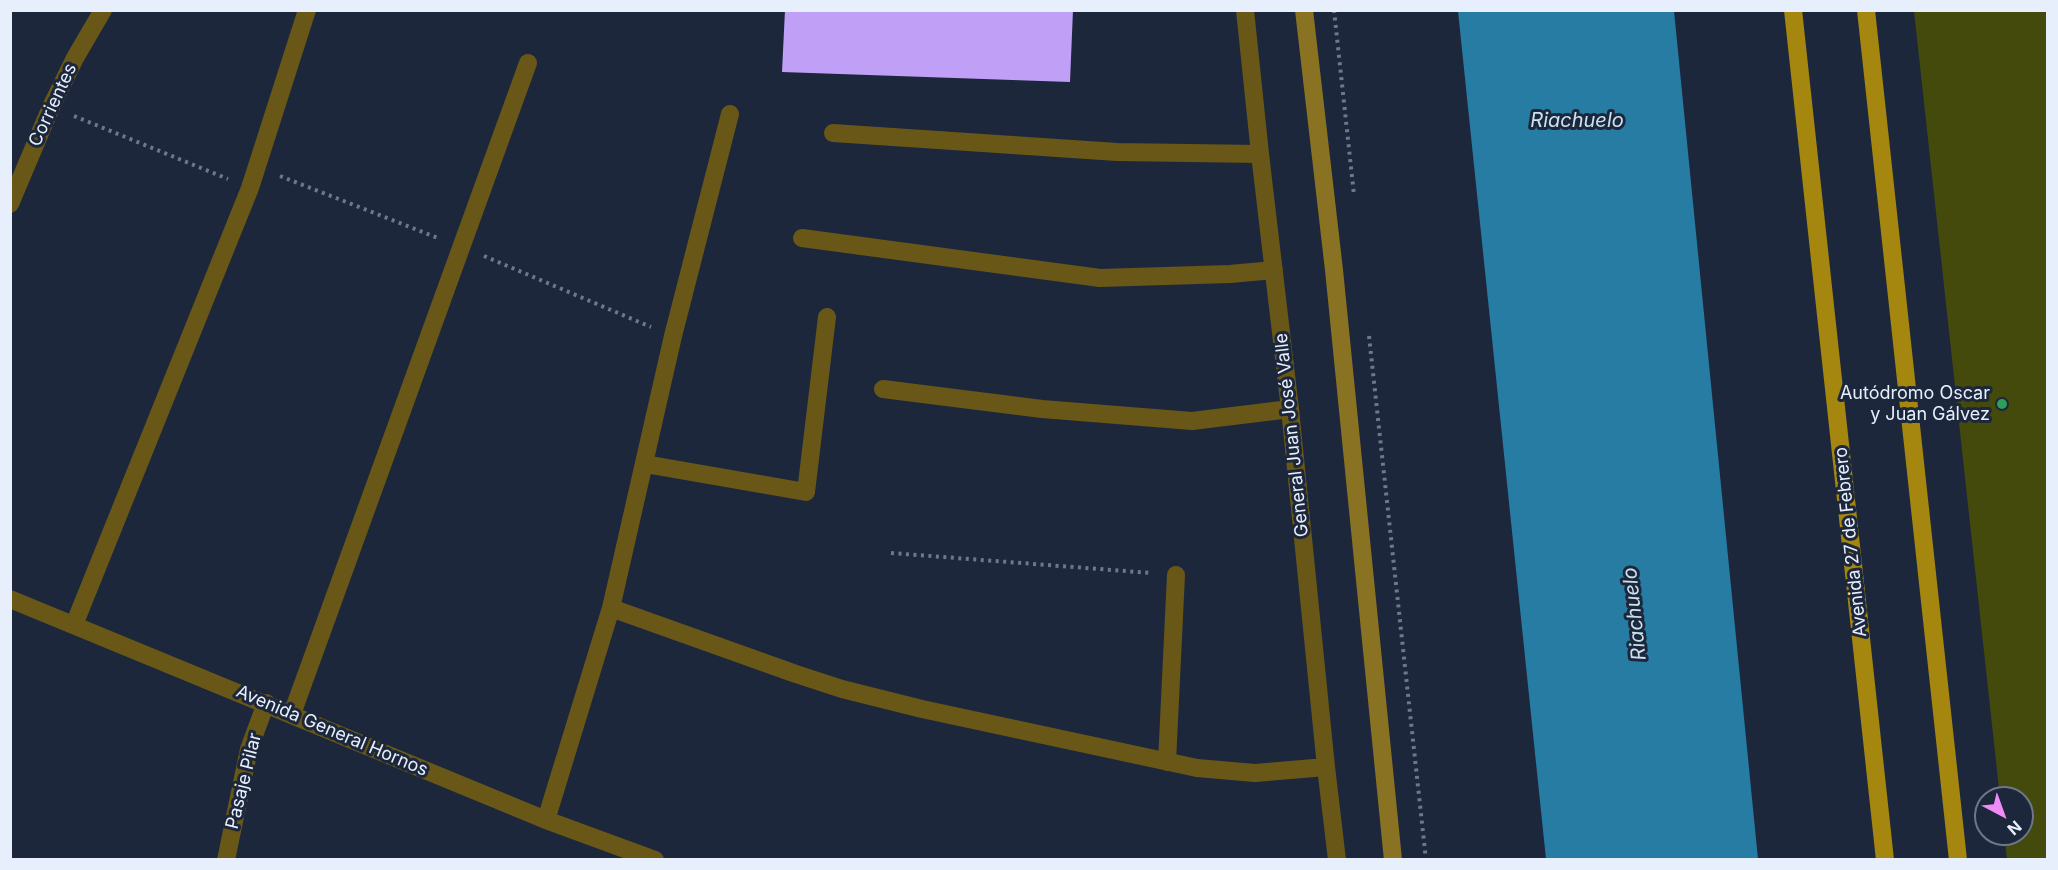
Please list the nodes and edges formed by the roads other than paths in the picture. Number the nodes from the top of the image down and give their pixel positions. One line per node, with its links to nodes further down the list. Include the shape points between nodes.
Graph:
1 (103, 10): 11 (street, Corrientes, via 51,107)
2 (307, 10): 21 (street, via 250,188)
3 (1245, 10): 10 (street, General Juan José Valle)
4 (1304, 10): 30 (main road)
5 (1793, 10): 31 (main road, Avenida 27 de Febrero)
6 (1866, 10): 32 (main road)
7 (528, 63): 23 (street)
8 (730, 114): 17 (street)
9 (833, 133): 10 (street, via 1117,152)
10 (1260, 154): 13 (street, General Juan José Valle)
11 (10, 204)
12 (802, 238): 13 (street, via 1100,278)
13 (1274, 270): 16 (street, General Juan José Valle)
14 (827, 317): 17 (street, via 806,492)
15 (883, 389): 16 (street, via 1042,409 1192,421)
16 (1290, 409): 25 (street, General Juan José Valle)
17 (645, 464): 20 (street)
18 (1176, 575): 24 (street)
19 (12, 604): 21 (street, Avenida General Hornos)
20 (611, 608): 24 (street, via 842,689); 26 (street)
21 (75, 625): 22 (street, Avenida General Hornos)
22 (266, 703): 23 (street, Avenida General Hornos); 28 (street, Pasaje Pilar, via 249,748)
23 (292, 714): 26 (street, Avenida General Hornos)
24 (1167, 762): 25 (street, via 1256,773)
25 (1326, 766): 29 (street, General Juan José Valle)
26 (546, 820): 27 (street, Avenida General Hornos)
27 (652, 859)
28 (226, 860)
29 (1337, 860)
30 (1393, 860)
31 (1885, 860)
32 (1958, 860)

